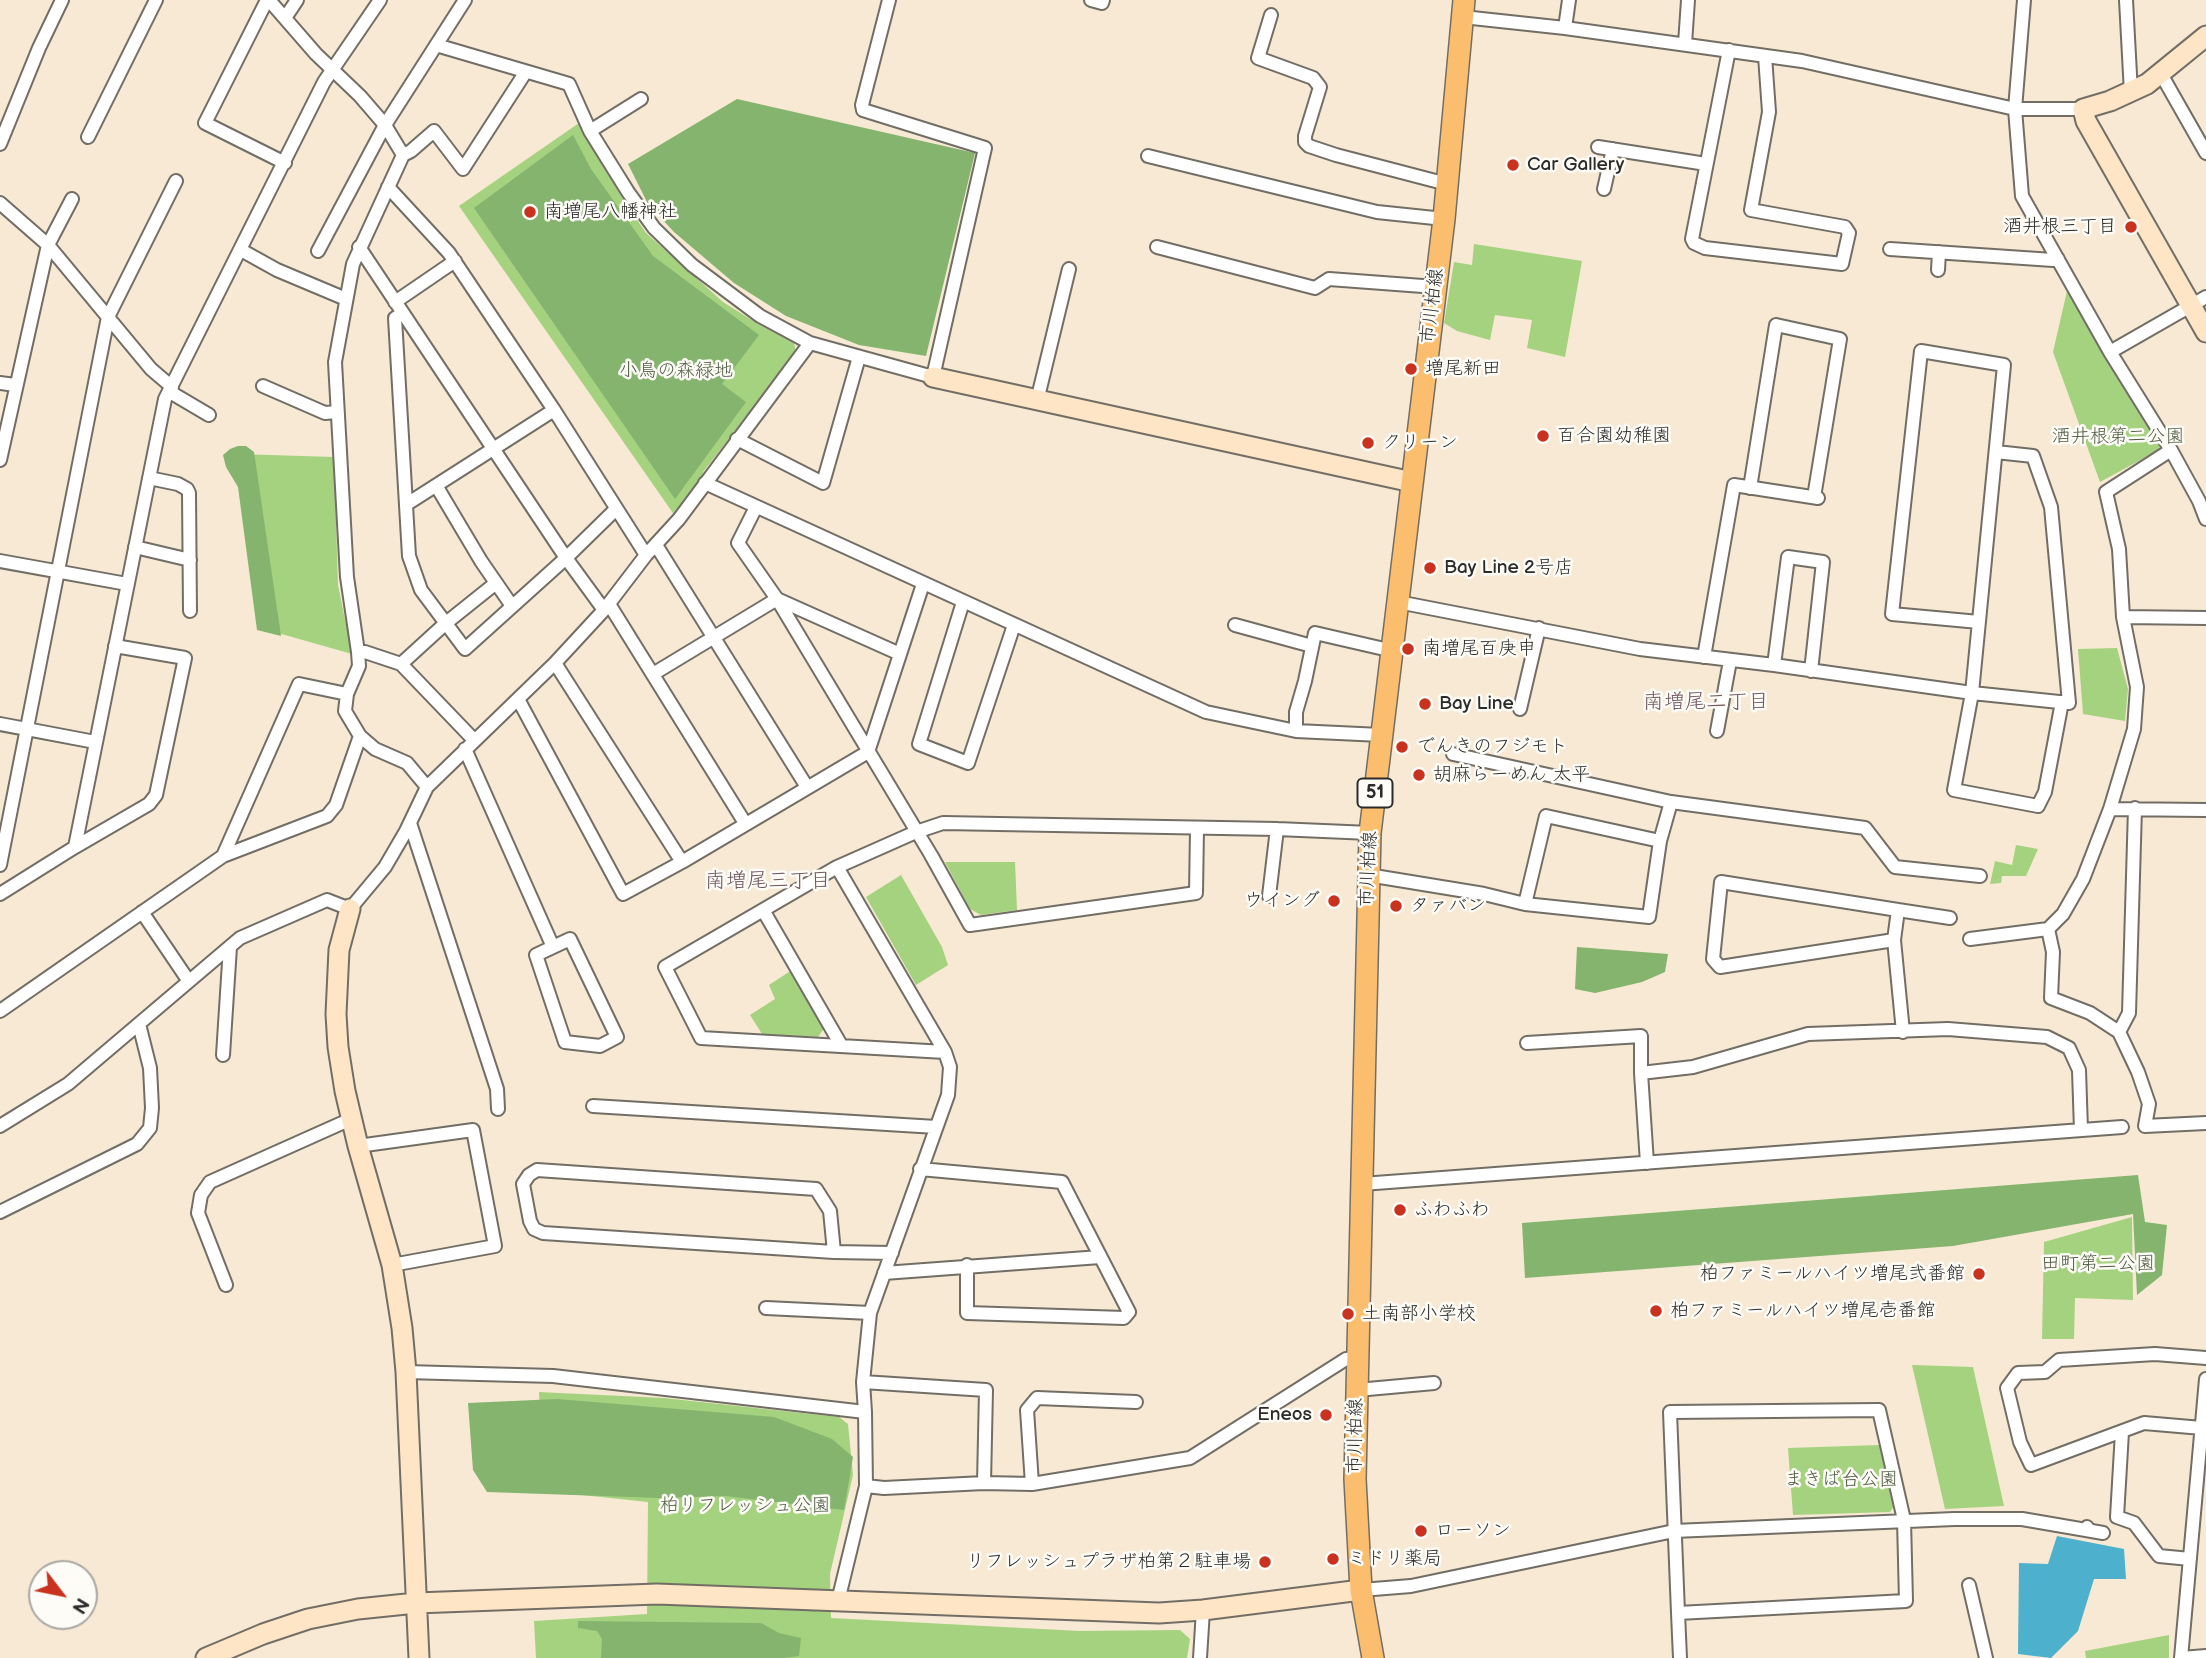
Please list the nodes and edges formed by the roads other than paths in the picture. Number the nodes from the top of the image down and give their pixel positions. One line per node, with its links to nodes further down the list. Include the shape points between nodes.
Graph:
1 (62, 0): 33 (street)
2 (156, 0): 32 (street)
3 (268, 0): 16 (street); 39 (street, via 205,123)
4 (297, 0): 16 (street)
5 (380, 0): 23 (street)
6 (889, 0): 68 (street, via 863,110 985,148)
7 (1091, 0): 8 (street)
8 (1103, 0)
9 (1569, 0): 17 (street)
10 (1688, 0): 19 (street)
11 (2024, 0): 28 (street)
12 (2126, 0): 26 (street)
13 (459, 2): 20 (street)
14 (1464, 8): 17 (street); 42 (main road, 市川柏線 / 51)
15 (1271, 15): 42 (street, via 1258,58 1313,78 1320,87 1305,136 1309,146)
16 (285, 18): 23 (street)
17 (1565, 28): 19 (street)
18 (2206, 36): 25 (street)
19 (1685, 44): 21 (street)
20 (436, 45): 24 (street); 30 (street)
21 (1729, 50): 22 (street); 40 (street)
22 (1765, 56): 28 (street); 40 (street, via 1769,112 1751,211 1845,227 1849,233 1842,264 1694,243 1691,235)
23 (334, 72): 30 (street); 39 (street, via 324,82)
24 (525, 73): 31 (street, via 569,84); 37 (street, via 463,169 433,131)
25 (2161, 74): 26 (street); 36 (street)
26 (2131, 93): 29 (street)
27 (641, 99): 31 (street)
28 (2015, 109): 29 (street); 55 (street, via 2022,196)
29 (2083, 109): 61 (street, via 2086,121)
30 (385, 125): 37 (street); 53 (street)
31 (590, 131): 65 (street, via 654,228 692,265 760,316)
32 (88, 136)
33 (0, 144)
34 (1598, 147): 35 (street)
35 (1613, 149): 40 (street); 44 (street)
36 (2206, 153)
37 (402, 155): 43 (street)
38 (1148, 156): 47 (street, via 1377,212)
39 (285, 163): 52 (street)
40 (1706, 164)
41 (176, 181): 63 (street)
42 (1447, 184): 47 (main road, 市川柏線 / 51)
43 (388, 187): 49 (street); 56 (street)
44 (1604, 189)
45 (72, 200): 48 (street)
46 (0, 203): 48 (street)
47 (1444, 219): 59 (main road, 市川柏線 / 51)
48 (48, 245): 63 (street); 70 (street)
49 (359, 247): 60 (street); 62 (street)
50 (1157, 247): 59 (street, via 1315,288 1329,279)
51 (1890, 249): 54 (street)
52 (241, 250): 60 (street); 72 (street)
53 (318, 251)
54 (1939, 252): 55 (street); 58 (street)
55 (2058, 259): 66 (street)
56 (455, 261): 62 (street); 74 (street)
57 (1069, 269): 73 (street)
58 (1938, 270)
59 (1436, 287): 83 (main road, 市川柏線 / 51)
60 (346, 299): 75 (street, via 335,362)
61 (2198, 301): 64 (street); 66 (street)
62 (399, 307): 78 (street); 87 (street, via 395,318)
63 (107, 317): 72 (street); 97 (street)
64 (2206, 332)
65 (810, 343): 67 (street); 77 (street)
66 (2110, 352): 79 (street)
67 (859, 357): 68 (street); 77 (street, via 824,483)
68 (933, 377): 73 (street)
69 (0, 383): 70 (street)
70 (15, 385): 81 (street)
71 (263, 386): 75 (street, via 325,413)
72 (171, 390): 76 (street); 82 (street, via 165,399)
73 (1037, 401): 83 (street)
74 (554, 410): 78 (street); 89 (street)
75 (337, 412): 118 (street, via 347,577)
76 (209, 415)
77 (737, 439): 84 (street)
78 (494, 448): 85 (street); 94 (street)
79 (2171, 450): 90 (street); 107 (street, via 2106,492 2119,549)
80 (1996, 452): 109 (street); 109 (street, via 2004,365 1921,351 1892,614); 130 (street, via 2033,456 2051,507 2069,703)
81 (0, 460)
82 (149, 478): 92 (street); 95 (street, via 187,489)
83 (1412, 482): 103 (main road, 市川柏線 / 51)
84 (705, 483): 88 (street); 91 (street)
85 (436, 487): 87 (street); 98 (street)
86 (1750, 488): 86 (street, via 1816,498 1840,339 1776,325); 120 (street, via 1734,485)
87 (407, 504): 110 (street, via 410,556 421,590)
88 (756, 507): 99 (street); 101 (street, via 738,543)
89 (616, 509): 93 (street); 94 (street)
90 (2206, 519)
91 (656, 545): 93 (street); 114 (street)
92 (135, 547): 95 (street); 100 (street)
93 (646, 555): 105 (street)
94 (566, 558): 104 (street); 105 (street)
95 (190, 559): 106 (street)
96 (0, 561): 97 (street)
97 (58, 571): 100 (street); 133 (street)
98 (496, 583): 104 (street); 110 (street)
99 (923, 583): 102 (street); 119 (street)
100 (127, 584): 115 (street)
101 (776, 599): 114 (street); 119 (street); 140 (street)
102 (963, 602): 111 (street); 111 (street, via 919,744 968,763)
103 (1398, 602): 113 (street); 117 (main road, 市川柏線 / 51)
104 (512, 606): 110 (street, via 465,649)
105 (607, 607): 122 (street); 126 (street)
106 (190, 611)
107 (2123, 617): 108 (street); 146 (street, via 2137,687 2134,729)
108 (2206, 618)
109 (1979, 622): 127 (street)
110 (446, 623): 123 (street)
111 (1014, 625): 134 (street, via 1206,712)
112 (1235, 625): 116 (street)
113 (1539, 628): 120 (street); 131 (street)
114 (714, 636): 126 (street); 143 (street)
115 (115, 646): 138 (street); 155 (street, via 185,658 156,795 149,804)
116 (1312, 646): 117 (street, via 1315,633); 134 (street, via 1296,712)
117 (1393, 651): 136 (main road, 市川柏線 / 51)
118 (358, 652): 123 (street); 128 (street, via 359,666)
119 (900, 654): 140 (street)
120 (1704, 657): 121 (street)
121 (1730, 661): 124 (street); 135 (street)
122 (555, 663): 129 (street); 157 (street)
123 (401, 664): 139 (street)
124 (1774, 665): 125 (street); 125 (street, via 1788,557 1823,562)
125 (1811, 671): 127 (street)
126 (653, 674): 149 (street)
127 (1972, 693): 130 (street); 130 (street, via 1954,790 2038,806 2045,792)
128 (347, 694): 137 (street, via 345,711); 156 (street, via 299,684)
129 (518, 699): 139 (street); 157 (street, via 623,894)
130 (2062, 702)
131 (1520, 709)
132 (0, 724): 133 (street)
133 (28, 730): 138 (street); 158 (street)
134 (1296, 731): 136 (street)
135 (1717, 731)
136 (1381, 735): 153 (main road, 市川柏線 / 51)
137 (360, 736): 142 (street, via 375,749 407,763); 156 (street, via 336,805 327,816)
138 (95, 742): 155 (street)
139 (470, 745): 142 (street); 174 (street)
140 (868, 752): 143 (street); 152 (street)
141 (1453, 754): 144 (street)
142 (427, 787): 148 (street)
143 (807, 787): 149 (street)
144 (1671, 802): 154 (street); 161 (street, via 1865,828 1895,867)
145 (2135, 808): 146 (street); 147 (street); 179 (street, via 2129,1013)
146 (2110, 809): 170 (street, via 2083,879 2063,914)
147 (2206, 810)
148 (410, 823): 165 (street, via 385,867); 186 (street, via 497,1089)
149 (745, 823): 157 (street)
150 (1197, 829): 151 (street); 152 (street, via 943,823); 152 (street, via 1195,893 970,925)
151 (1277, 829): 153 (street); 163 (street)
152 (916, 832): 159 (street)
153 (1370, 833): 160 (main road, 市川柏線 / 51)
154 (1660, 841): 164 (street, via 1649,917); 164 (street, via 1546,816)
155 (75, 847): 162 (street)
156 (223, 856): 168 (street)
157 (682, 862)
158 (0, 865)
159 (837, 867): 166 (street); 182 (street)
160 (1368, 874): 164 (street); 196 (main road, 市川柏線 / 51)
161 (1980, 876)
162 (0, 894)
163 (1269, 896)
164 (1525, 904)
165 (350, 909): 173 (street, via 327,900); 187 (street, via 339,950 336,1014)
166 (763, 910): 181 (street); 181 (street, via 665,967 701,1038)
167 (1898, 910): 169 (street); 172 (street); 172 (street, via 1721,882 1713,959 1720,967)
168 (142, 912): 175 (street); 176 (street)
169 (1950, 918)
170 (2048, 929): 171 (street); 179 (street, via 2053,952 2051,999 2090,1013)
171 (1970, 939)
172 (1894, 940): 178 (street)
173 (230, 947): 175 (street); 183 (street)
174 (553, 947): 174 (street, via 570,939 617,1037 600,1045 565,1042 536,956)
175 (188, 980): 177 (street)
176 (0, 1011)
177 (138, 1024): 189 (street, via 68,1084); 197 (street, via 150,1068 150,1128 136,1144)
178 (1903, 1032): 184 (street, via 1808,1034 1693,1067); 192 (street, via 1948,1029 2047,1037 2069,1048 2079,1070)
179 (2119, 1032): 188 (street, via 2149,1104 2145,1126)
180 (1527, 1043): 184 (street, via 1641,1036)
181 (841, 1045): 182 (street)
182 (946, 1052): 190 (street, via 948,1095)
183 (223, 1055)
184 (1641, 1073): 194 (street)
185 (593, 1105): 190 (street)
186 (498, 1109)
187 (351, 1119): 193 (street); 204 (street, via 210,1182 201,1195 198,1213)
188 (2206, 1123)
189 (0, 1126)
190 (936, 1127): 195 (street)
191 (2122, 1127): 192 (street)
192 (2081, 1130): 194 (street)
193 (358, 1146): 201 (street); 201 (street, via 473,1130 495,1246)
194 (1647, 1163): 196 (street)
195 (920, 1169): 199 (street); 200 (street, via 1062,1182)
196 (1362, 1184): 207 (main road, 市川柏線 / 51)
197 (0, 1212)
198 (834, 1252): 198 (street, via 830,1210 816,1189 537,1170 523,1184 530,1221 543,1233); 199 (street)
199 (892, 1252): 203 (street)
200 (1100, 1257): 202 (street); 202 (street, via 1129,1312 1124,1318 967,1313)
201 (392, 1265): 209 (street)
202 (967, 1265): 203 (street)
203 (884, 1273): 206 (street)
204 (226, 1285)
205 (766, 1308): 206 (street)
206 (870, 1313): 211 (street)
207 (1357, 1358): 213 (main road, 市川柏線 / 51); 219 (street, via 1346,1359 1189,1458)
208 (2206, 1358): 217 (street, via 2155,1354 2059,1360 2045,1371 2018,1373 2007,1388 2020,1442 2031,1465)
209 (406, 1372): 215 (street, via 553,1376); 228 (street)
210 (2206, 1379): 216 (street)
211 (863, 1382): 215 (street); 218 (street, via 986,1390)
212 (1434, 1383): 213 (street)
213 (1357, 1390): 226 (main road, 市川柏線 / 51, via 1355,1479)
214 (1136, 1402): 219 (street, via 1037,1398 1027,1410)
215 (866, 1412): 220 (street)
216 (2202, 1428): 217 (street, via 2144,1423); 224 (street)
217 (2122, 1432): 224 (street, via 2117,1517 2134,1523 2159,1556)
218 (984, 1483): 219 (street); 220 (street)
219 (1032, 1484)
220 (866, 1486): 227 (street)
221 (1904, 1520): 222 (street); 222 (street, via 1879,1410 1670,1412); 223 (street, via 2022,1520); 230 (street, via 1906,1601)
222 (1674, 1531): 226 (street, via 1411,1586); 230 (street)
223 (2104, 1533)
224 (2190, 1559): 238 (street)
225 (1969, 1585): 237 (street)
226 (1361, 1590): 229 (street); 235 (main road, 市川柏線 / 51)
227 (838, 1601): 228 (street, via 657,1594); 229 (street, via 1111,1613)
228 (416, 1603): 232 (street, via 308,1619); 233 (street)
229 (1203, 1610): 234 (street)
230 (1678, 1613): 236 (street)
231 (2206, 1656): 238 (street)
232 (206, 1658)
233 (419, 1658)
234 (1200, 1658)
235 (1373, 1658)
236 (1680, 1658)
237 (1986, 1658)
238 (2181, 1658)

